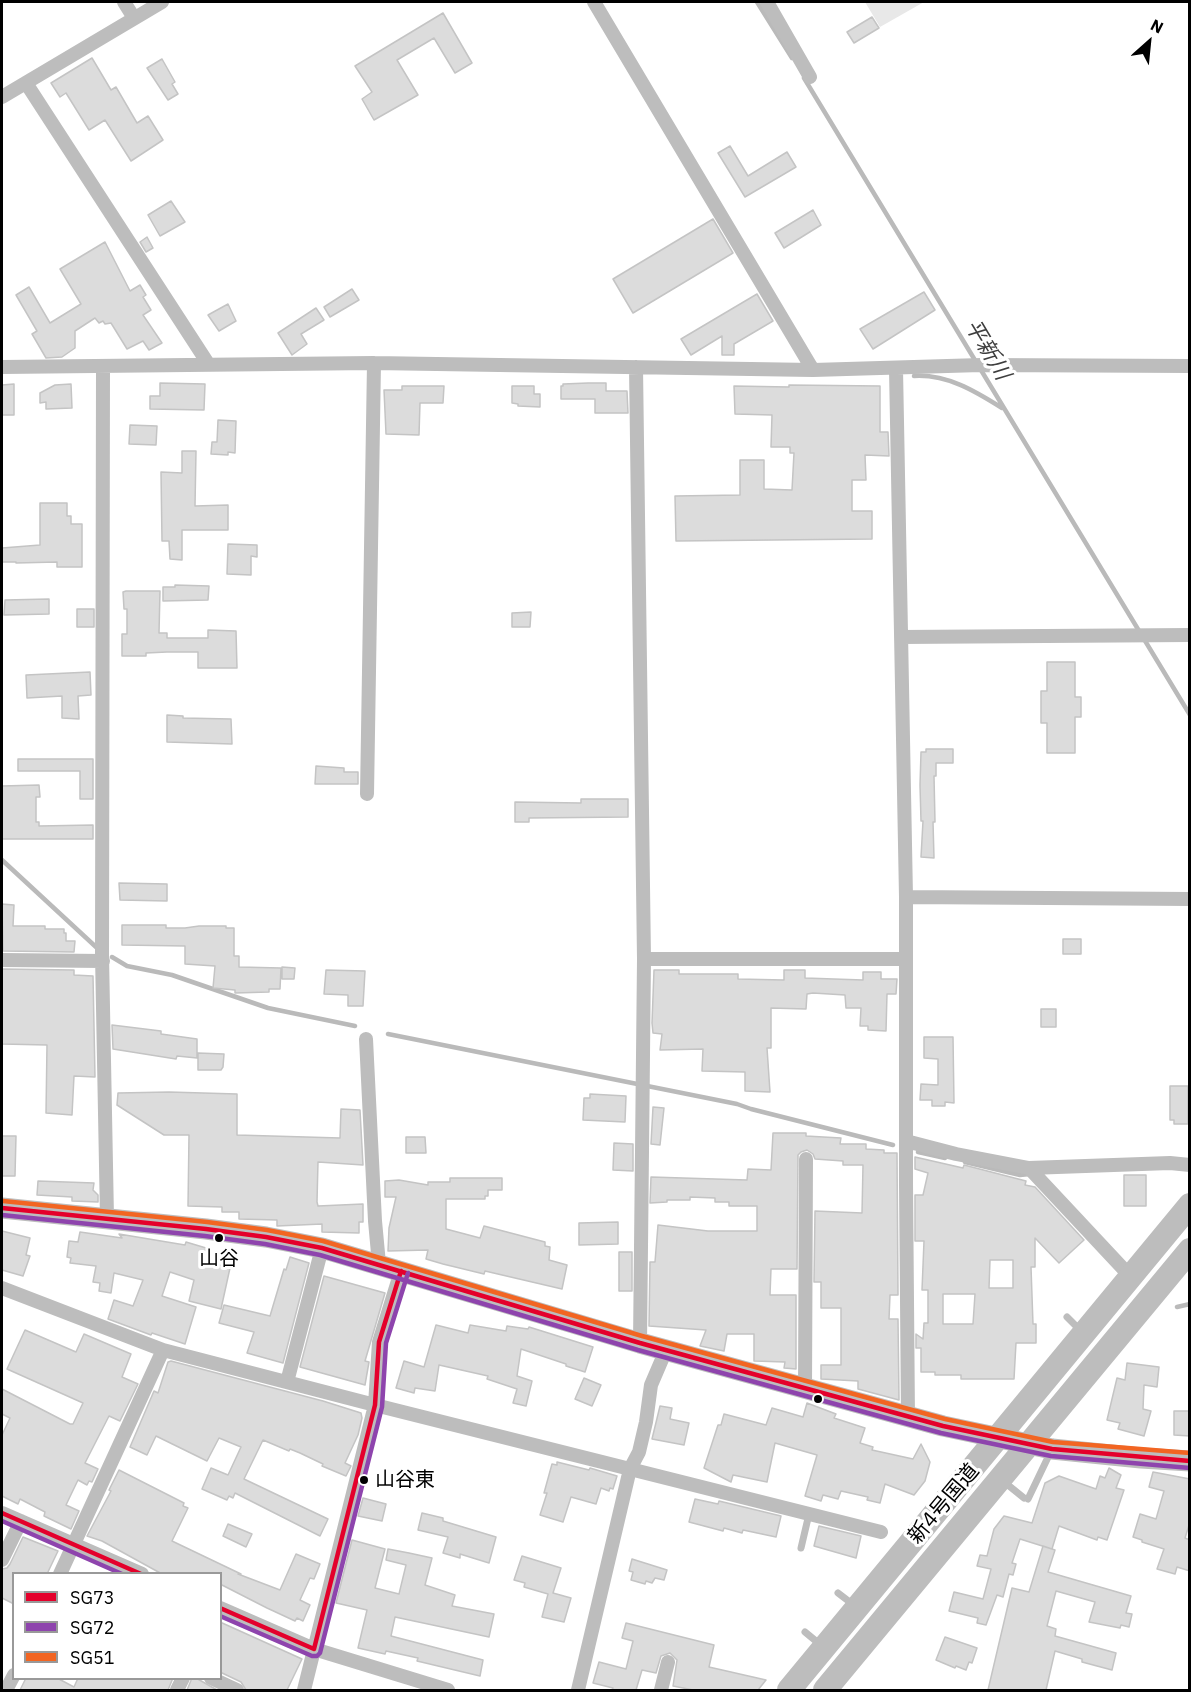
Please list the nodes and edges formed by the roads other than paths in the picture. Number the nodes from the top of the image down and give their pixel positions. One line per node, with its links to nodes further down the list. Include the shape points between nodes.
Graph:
1 (124, 2): 5 (street)
2 (162, 2): 5 (street)
3 (594, 2): 16 (street)
4 (767, 2): 6 (street)
5 (134, 18): 7 (street)
6 (810, 78)
7 (26, 83): 8 (street); 10 (street)
8 (2, 97)
9 (374, 363): 10 (street); 14 (street); 19 (street)
10 (209, 365): 11 (street)
11 (103, 366): 13 (street); 25 (street)
12 (1190, 366): 15 (street, via 973,365)
13 (2, 367)
14 (636, 367): 16 (street); 22 (street)
15 (897, 369): 16 (street); 18 (street)
16 (813, 370)
17 (1190, 635): 18 (street)
18 (901, 637): 20 (street)
19 (367, 794)
20 (906, 897): 21 (street); 23 (street)
21 (1190, 899)
22 (644, 959): 23 (street); 40 (street)
23 (906, 959): 27 (street)
24 (2, 960): 25 (street)
25 (103, 961): 33 (street)
26 (366, 1039): 36 (street)
27 (906, 1142): 30 (street); 46 (street)
28 (806, 1159): 44 (street)
29 (1190, 1165): 30 (street)
30 (1030, 1168): 38 (street)
31 (1190, 1205): 38 (highway, 新4号国道)
32 (2, 1208): 33 (main road)
33 (107, 1218): 34 (main road, via 266,1237)
34 (322, 1248): 36 (main road); 43 (street)
35 (1190, 1250): 48 (highway, 新4号国道)
36 (379, 1264): 37 (main road)
37 (401, 1271): 40 (main road); 45 (street, via 379,1342)
38 (1130, 1276): 47 (highway, 新4号国道, via 1075,1325)
39 (2, 1288): 41 (street)
40 (640, 1343): 42 (main road)
41 (163, 1350): 43 (street); 56 (street)
42 (666, 1350): 44 (main road); 50 (street, via 651,1384 639,1452)
43 (287, 1382): 45 (street)
44 (805, 1389): 46 (main road)
45 (375, 1405): 50 (street); 66 (street)
46 (908, 1417): 47 (main road)
47 (998, 1438): 48 (main road); 62 (highway, 新4号国道)
48 (1040, 1446): 49 (main road); 51 (highway, 新4号国道); 51 (lane, via 1026,1498)
49 (1190, 1461)
50 (630, 1469): 53 (street); 72 (street)
51 (1001, 1479): 75 (highway, 新4号国道)
52 (2, 1513): 54 (street)
53 (809, 1514): 55 (street); 57 (lane)
54 (21, 1521): 56 (street); 58 (street)
55 (881, 1532)
56 (74, 1544): 59 (street); 60 (street)
57 (801, 1548)
58 (2, 1560)
59 (61, 1572)
60 (137, 1572)
61 (838, 1593): 62 (lane)
62 (857, 1608): 65 (highway, 新4号国道)
63 (222, 1609): 66 (street)
64 (806, 1632): 65 (lane)
65 (824, 1647): 74 (highway, 新4号国道)
66 (314, 1649): 70 (street); 71 (street)
67 (668, 1662): 73 (street)
68 (215, 1680): 69 (street)
69 (237, 1690)
70 (304, 1690)
71 (448, 1690)
72 (578, 1690)
73 (661, 1690)
74 (789, 1690)
75 (825, 1690)

